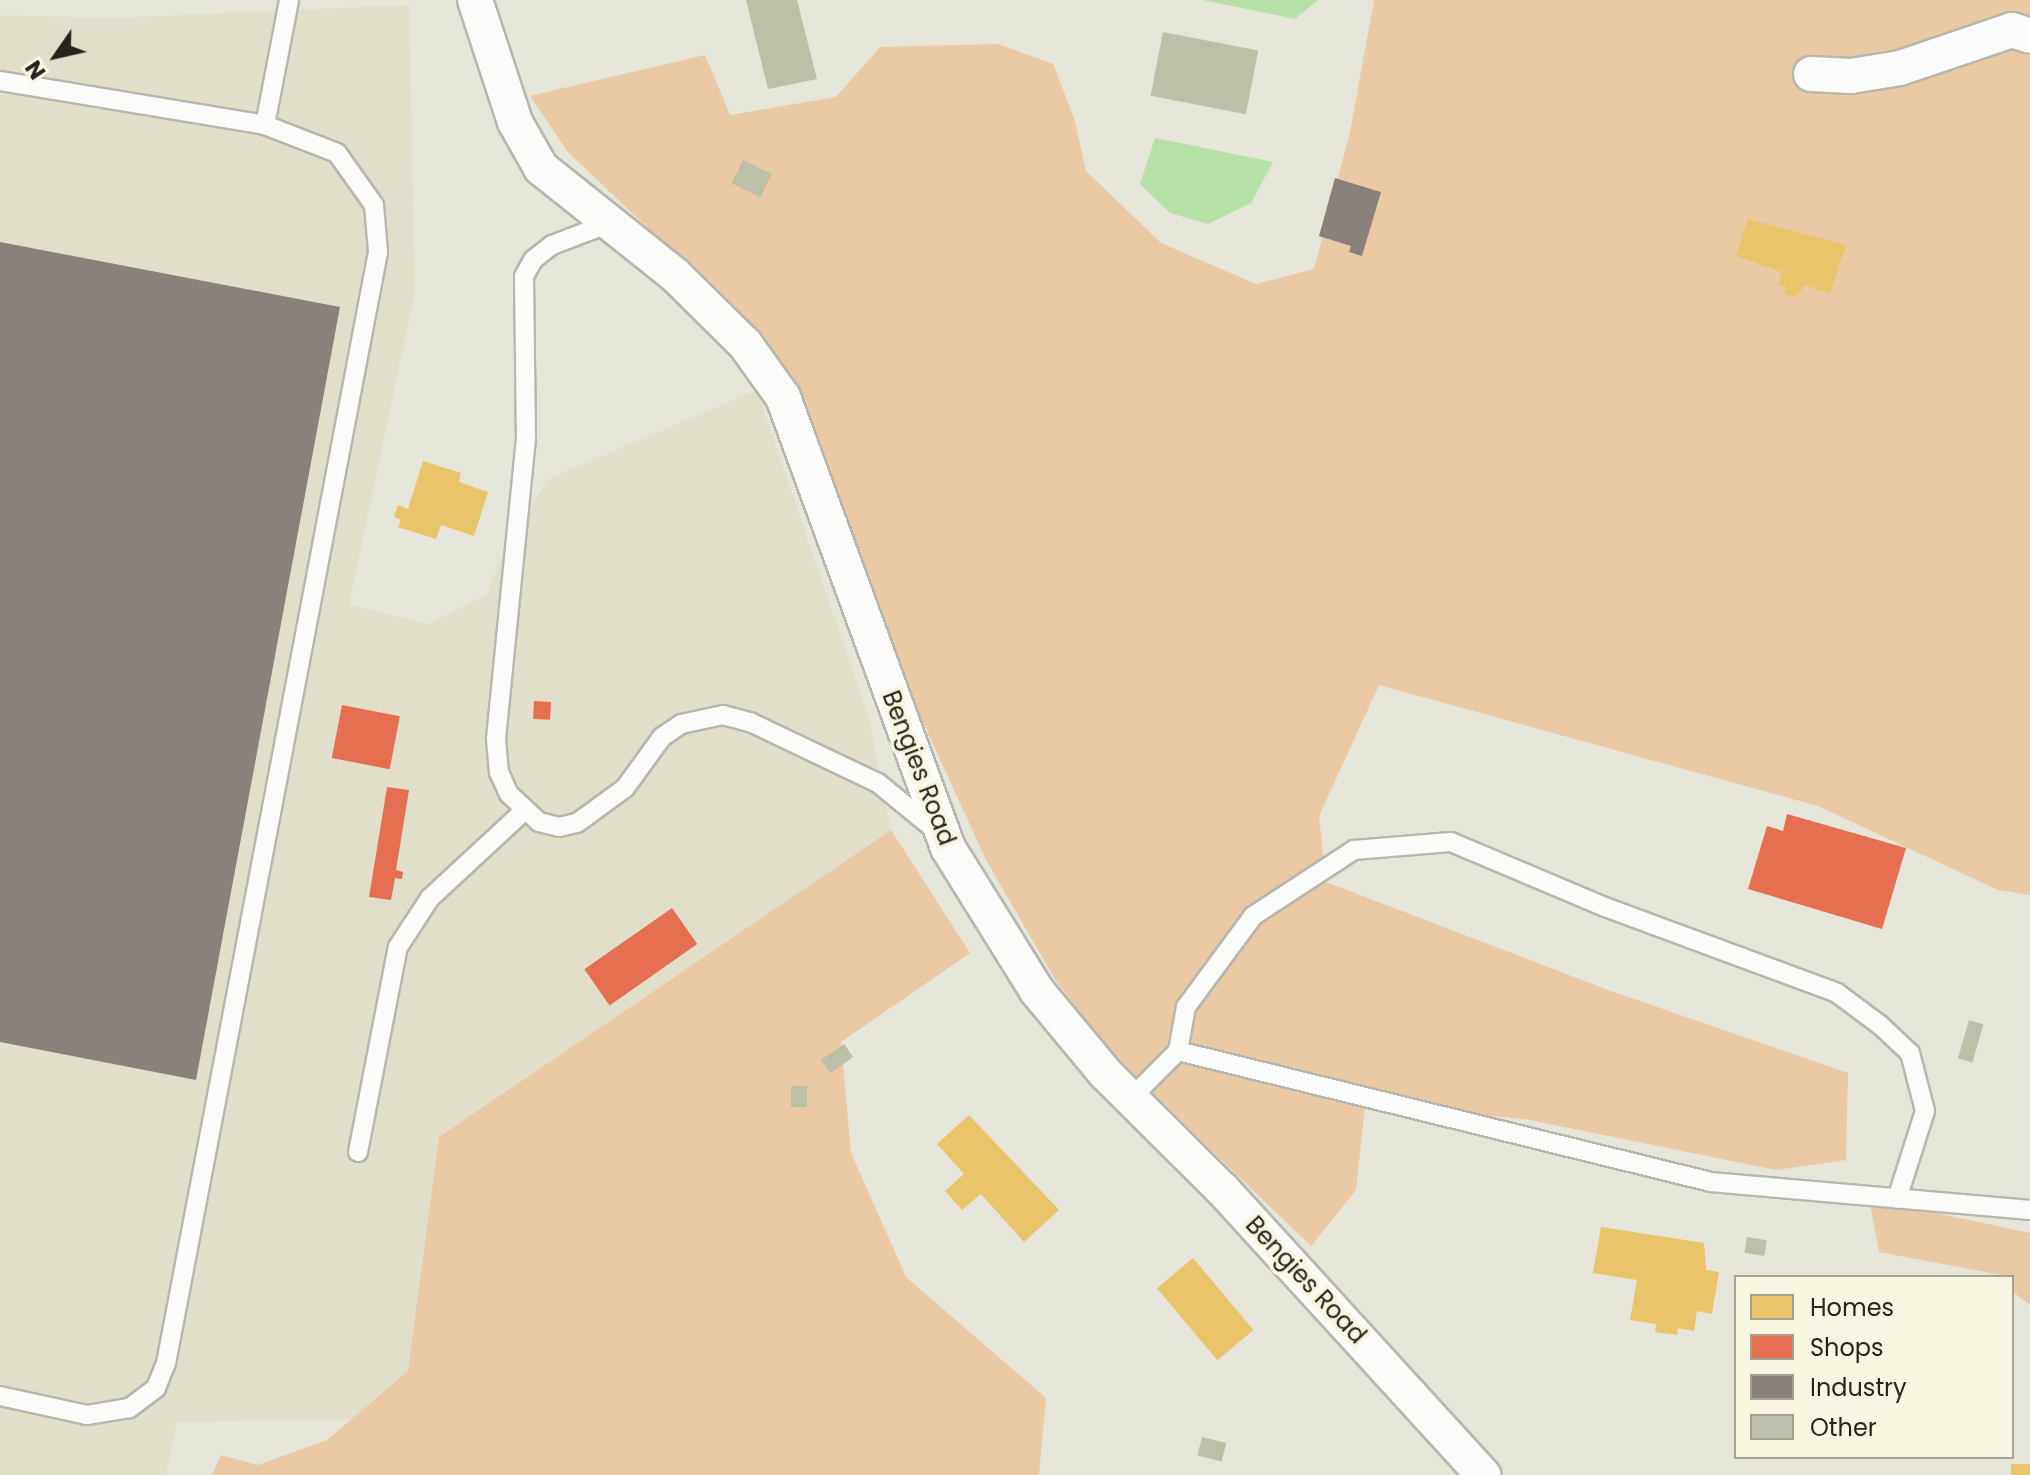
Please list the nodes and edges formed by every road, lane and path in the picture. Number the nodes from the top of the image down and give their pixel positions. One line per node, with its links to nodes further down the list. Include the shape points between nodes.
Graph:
1 (289, 0): 6 (lane)
2 (475, 0): 7 (street, Bengies Road, via 515,122 541,168)
3 (2030, 36): 4 (street, via 2012,30 1876,72)
4 (1811, 74)
5 (0, 81): 6 (lane)
6 (265, 125): 15 (lane, via 337,153 374,205 378,252 166,1363 156,1388 129,1408 87,1415)
7 (607, 224): 8 (lane, via 552,245 524,276 526,438 496,739 499,772); 9 (street, Bengies Road, via 685,285 745,344 783,397)
8 (525, 810): 9 (lane, via 539,822 559,827 577,823 625,788 662,737 681,724 723,715 750,722 878,783 905,801); 12 (lane, via 430,898 398,947)
9 (948, 848): 11 (street, Bengies Road, via 1037,991)
10 (1178, 1051): 11 (lane); 13 (lane, via 1711,1182); 13 (lane, via 1186,1007 1253,916 1354,850 1451,842 1605,907 1837,993 1880,1025 1910,1053 1925,1111)
11 (1131, 1098): 16 (street, Bengies Road, via 1223,1190)
12 (358, 1152)
13 (1897, 1199): 14 (lane)
14 (2030, 1210)
15 (0, 1396)
16 (1483, 1475)

